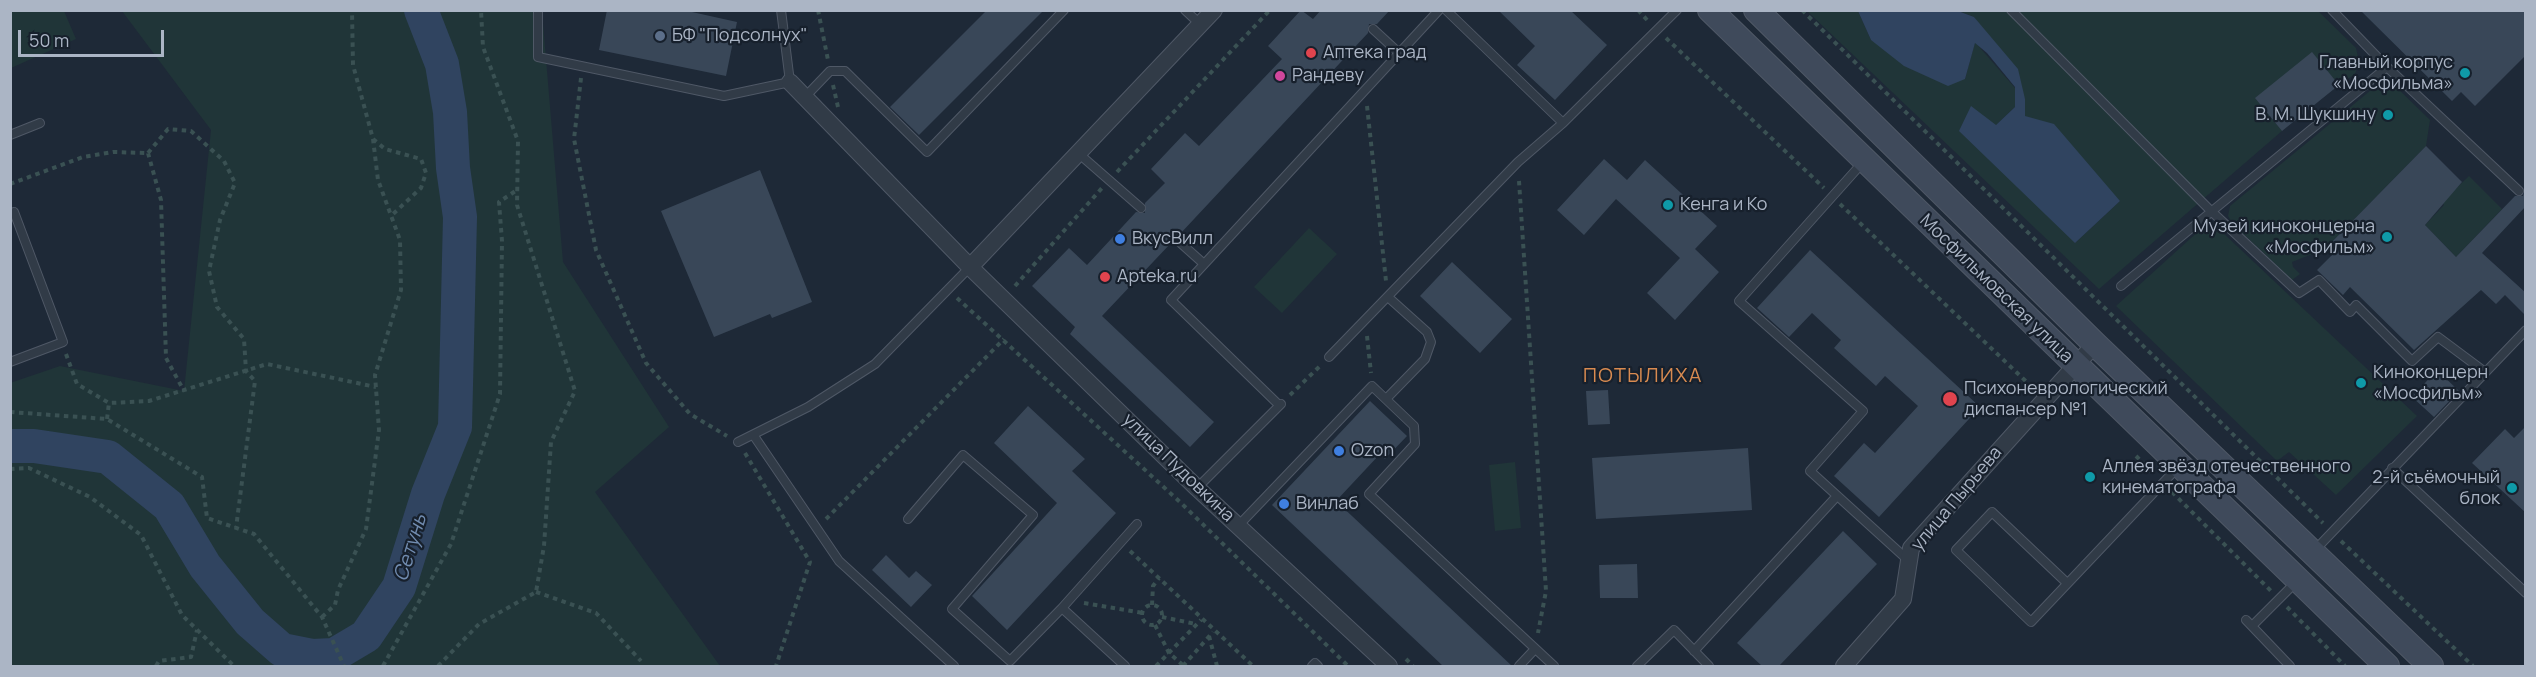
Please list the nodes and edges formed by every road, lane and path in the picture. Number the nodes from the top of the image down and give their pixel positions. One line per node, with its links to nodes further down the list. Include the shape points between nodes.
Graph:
1 (352, 10): 33 (path, via 353,65)
2 (481, 10): 40 (path, via 483,47 518,141)
3 (538, 10): 23 (lane, via 538,57)
4 (781, 10): 26 (lane)
5 (818, 10): 25 (path)
6 (1064, 10): 25 (lane, via 927,152 845,71)
7 (1185, 10): 19 (lane)
8 (1214, 10): 19 (street)
9 (1270, 10): 38 (path)
10 (1438, 10): 22 (lane)
11 (1446, 10): 31 (lane)
12 (1638, 10): 21 (path)
13 (1677, 10): 21 (lane)
14 (1710, 10): 36 (main road, Мосфильмовская улица)
15 (1756, 10): 58 (main road, Мосфильмовская улица)
16 (1802, 10): 86 (path)
17 (2011, 10): 44 (lane)
18 (2332, 10): 24 (lane)
19 (1201, 25): 35 (street)
20 (1373, 29): 22 (lane)
21 (1658, 30): 31 (lane); 42 (path)
22 (1399, 53): 27 (lane)
23 (583, 66): 26 (lane, via 724,96); 74 (path, via 574,139 596,250 646,363 690,414)
24 (2386, 67): 41 (lane); 44 (lane)
25 (830, 71): 28 (lane); 29 (path)
26 (790, 82): 28 (street, улица Пудовкина)
27 (1365, 90): 48 (lane); 53 (path)
28 (805, 97): 49 (street, улица Пудовкина)
29 (840, 114)
30 (40, 123): 32 (lane)
31 (1563, 123): 37 (lane)
32 (10, 135)
33 (373, 139): 46 (path, via 378,180); 46 (path, via 385,149 421,159 426,173 421,188)
34 (148, 153): 39 (path, via 113,152 83,157); 62 (path, via 168,129 191,131 224,161 236,183 220,220 209,271 217,307 244,339); 66 (path, via 161,200 166,358)
35 (1078, 153): 38 (lane); 49 (street)
36 (1864, 161): 42 (lane); 61 (main road, Мосфильмовская улица)
37 (1518, 162): 53 (lane); 106 (path, via 1545,591)
38 (1109, 180): 43 (lane); 50 (path)
39 (10, 184)
40 (517, 189): 93 (path, via 517,205 575,391 550,442 544,546); 113 (path, via 499,202 500,394 451,544)
41 (2519, 191)
42 (1832, 197): 67 (path); 80 (lane, via 1738,301 1863,411 1810,471)
43 (1141, 208)
44 (2211, 210): 51 (lane); 63 (lane, via 2299,293 2319,280 2350,312 2356,306 2412,361 2438,338)
45 (10, 214): 57 (lane, via 14,212)
46 (391, 216): 65 (path, via 400,240 401,290 375,375)
47 (1175, 238): 48 (lane)
48 (1204, 264): 70 (lane, via 1171,300)
49 (970, 267): 52 (lane); 79 (street, улица Пудовкина)
50 (1014, 286)
51 (2121, 286)
52 (948, 290): 56 (path); 73 (lane, via 875,364 808,407)
53 (1388, 297): 54 (lane); 68 (lane, via 1427,332 1431,342 1425,359)
54 (1366, 320): 59 (lane); 64 (path)
55 (2526, 330): 63 (lane)
56 (1004, 338): 85 (path); 124 (path)
57 (63, 342): 60 (lane); 69 (path, via 77,384)
58 (2095, 344): 61 (street, улица Пырьева); 88 (main road, Мосфильмовская улица)
59 (1329, 357): 70 (path)
60 (10, 362)
61 (2074, 365): 67 (street, улица Пырьева); 78 (main road, Мосфильмовская улица)
62 (246, 371): 65 (path, via 267,364); 66 (path); 84 (path, via 255,381)
63 (2485, 372): 76 (lane)
64 (1372, 386): 68 (lane); 83 (lane)
65 (376, 387): 99 (path, via 379,430 366,529 335,604)
66 (184, 391): 69 (path, via 149,401)
67 (2043, 398): 89 (street, улица Пырьева, via 1911,548)
68 (1386, 399): 106 (lane, via 1414,426 1415,444 1369,494)
69 (109, 403): 72 (path)
70 (1280, 405): 79 (lane)
71 (10, 412): 72 (path)
72 (107, 419): 84 (path, via 202,477 207,518)
73 (754, 435): 74 (lane); 85 (lane)
74 (738, 442): 115 (path, via 810,562)
75 (2131, 451): 78 (path)
76 (2392, 468): 86 (lane); 94 (lane)
77 (10, 469): 103 (path, via 29,468 90,497 141,535 182,615)
78 (2171, 475): 91 (main road, Мосфильмовская улица); 92 (lane); 95 (path)
79 (1197, 488): 83 (street, улица Пудовкина)
80 (1837, 496): 89 (lane); 107 (lane)
81 (908, 519): 97 (lane, via 963,455 1033,515 952,609 1010,661)
82 (1137, 524): 87 (lane)
83 (1238, 526): 125 (street, улица Пудовкина)
84 (236, 528): 99 (path, via 254,534)
85 (817, 528): 116 (lane, via 839,561)
86 (2332, 532): 88 (lane); 135 (path)
87 (1120, 543): 90 (path); 97 (lane)
88 (2312, 553): 134 (main road, Мосфильмовская улица)
89 (1909, 561): 130 (street, улица Пырьева, via 1903,599)
90 (1159, 578): 96 (path); 101 (path)
91 (2297, 581): 95 (lane); 133 (main road, Мосфильмовская улица)
92 (2067, 584): 92 (lane, via 1992,512 1956,550 2031,622)
93 (536, 592): 109 (path, via 596,613); 114 (path, via 479,624)
94 (2526, 593)
95 (2279, 599): 131 (lane, via 2249,623); 132 (path)
96 (1152, 605): 98 (path); 100 (path, via 1160,609)
97 (1062, 608): 98 (path, via 1082,602); 117 (lane)
98 (1143, 613): 102 (path, via 1144,622)
99 (322, 616): 112 (path)
100 (1162, 617): 101 (path); 102 (path)
101 (1199, 622): 104 (path); 108 (path)
102 (1155, 625): 108 (path)
103 (197, 630): 110 (path, via 191,657 159,661); 111 (path)
104 (1214, 632): 105 (path); 121 (path)
105 (1209, 636): 119 (path); 120 (path)
106 (1535, 649): 126 (lane); 127 (lane)
107 (1694, 651): 128 (lane, via 1674,630); 129 (lane)
108 (1169, 653): 118 (path); 119 (path)
109 (641, 661)
110 (156, 666)
111 (234, 666)
112 (344, 666)
113 (383, 666)
114 (438, 666)
115 (776, 666)
116 (954, 666)
117 (1125, 666)
118 (1156, 666)
119 (1183, 666)
120 (1217, 666)
121 (1253, 666)
122 (1312, 666): 123 (lane)
123 (1318, 666)
124 (1348, 666)
125 (1389, 666)
126 (1519, 666)
127 (1554, 666)
128 (1637, 666)
129 (1709, 666)
130 (1844, 666)
131 (2290, 666)
132 (2345, 666)
133 (2387, 666)
134 (2431, 666)
135 (2473, 666)

